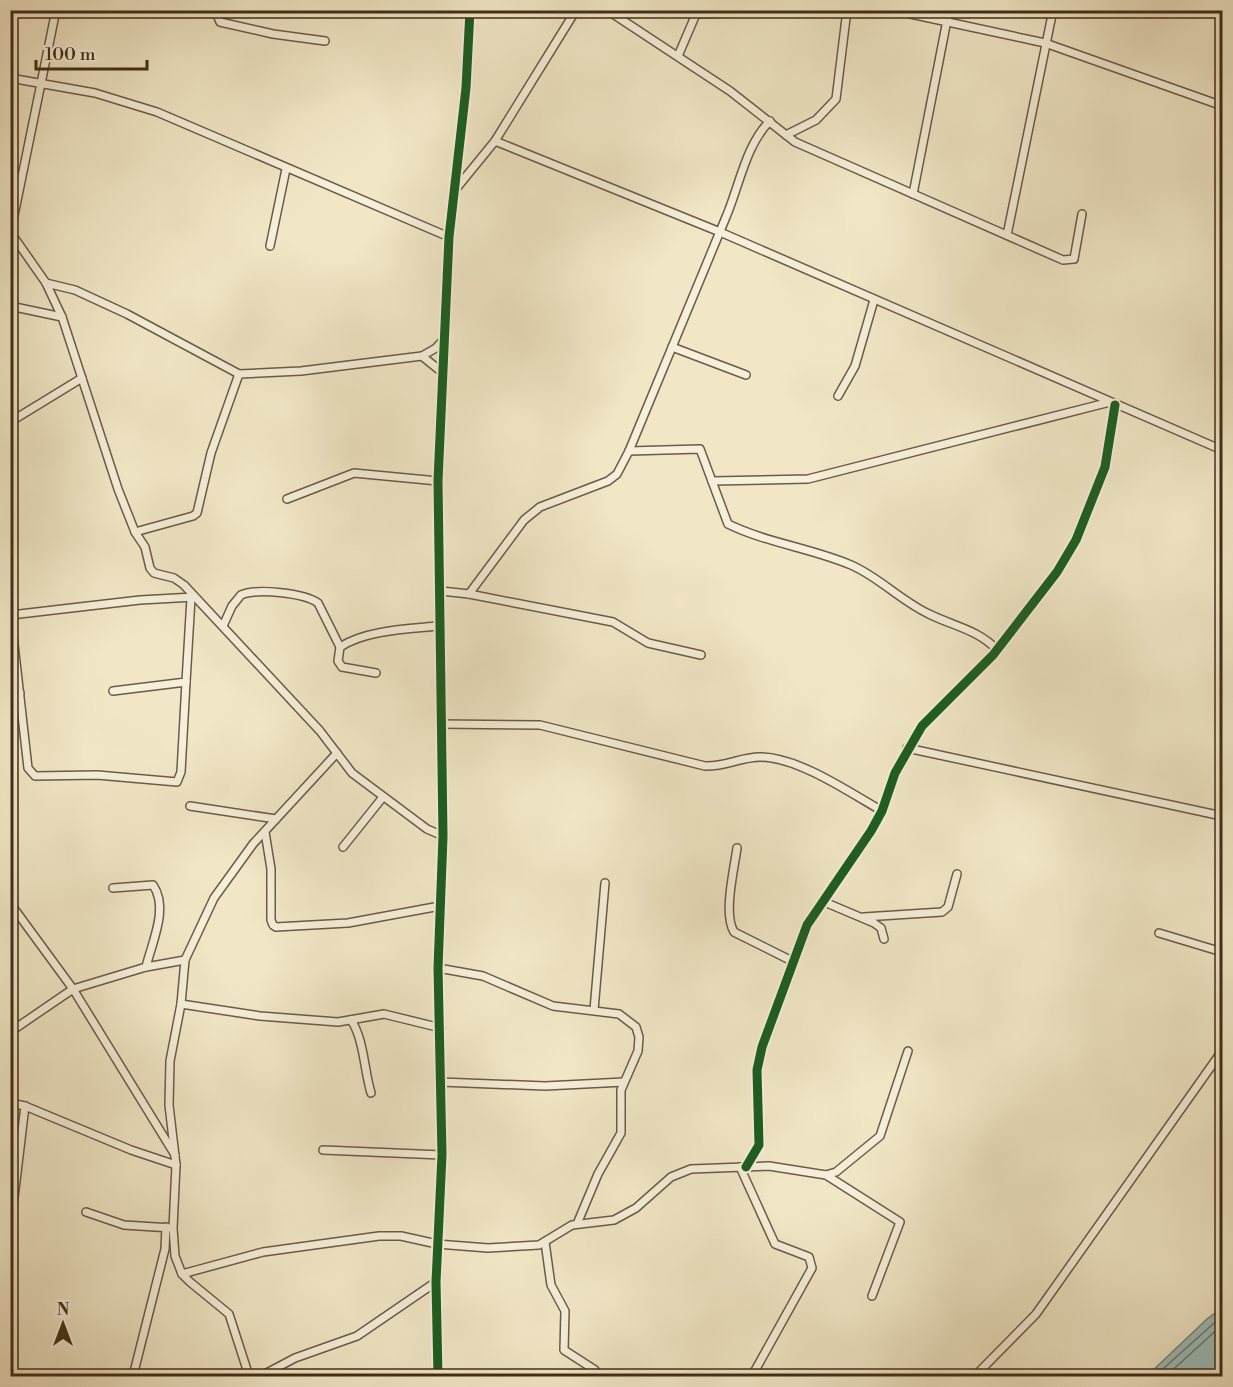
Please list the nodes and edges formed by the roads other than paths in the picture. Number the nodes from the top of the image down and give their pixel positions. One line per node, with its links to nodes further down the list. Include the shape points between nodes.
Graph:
1 (56, 10): 17 (street)
2 (215, 10): 13 (street, via 220,22)
3 (470, 10): 23 (street)
4 (576, 10): 21 (street)
5 (607, 10): 15 (street)
6 (847, 10): 20 (street, via 836,99 816,120)
7 (892, 10): 12 (street)
8 (949, 10): 12 (street)
9 (1053, 10): 14 (street)
10 (696, 12): 11 (street); 15 (street)
11 (780, 12)
12 (946, 22): 14 (street); 24 (street)
13 (326, 41)
14 (1046, 43): 18 (street); 28 (street)
15 (678, 56): 19 (street)
16 (10, 78): 17 (street)
17 (42, 82): 22 (street, via 157,112); 27 (street)
18 (1222, 103)
19 (770, 121): 20 (street); 26 (street, via 753,146)
20 (786, 135): 24 (street)
21 (495, 141): 23 (street); 26 (street)
22 (286, 170): 29 (street); 30 (street)
23 (454, 189): 29 (street)
24 (913, 194): 28 (street)
25 (1082, 214): 28 (street, via 1071,260)
26 (720, 232): 32 (street); 36 (street)
27 (11, 234): 31 (street)
28 (1007, 235)
29 (449, 237): 35 (street)
30 (270, 246)
31 (46, 283): 34 (street); 39 (street, via 75,290 127,314)
32 (874, 300): 42 (street, via 855,366); 43 (street)
33 (10, 306): 34 (street)
34 (62, 317): 41 (street)
35 (443, 340): 37 (street); 38 (street)
36 (672, 347): 40 (street); 46 (street)
37 (422, 356): 38 (street); 39 (street, via 301,371)
38 (443, 373): 47 (street)
39 (239, 374): 50 (street, via 211,453 197,513)
40 (746, 375)
41 (82, 378): 44 (street); 50 (street)
42 (838, 396)
43 (1112, 404): 45 (street); 48 (street, via 808,479); 59 (street, via 1105,467 1076,540 1057,572)
44 (10, 422)
45 (1222, 450)
46 (629, 451): 48 (street, via 699,449); 52 (street, via 617,474 608,481 555,499 524,520)
47 (438, 481): 49 (street, via 354,473); 51 (street)
48 (712, 481): 59 (street, via 728,524 754,536 808,549 852,566 909,605 980,635)
49 (287, 499)
50 (135, 532): 53 (street, via 154,573 180,581)
51 (441, 591): 52 (street); 57 (street)
52 (469, 594): 60 (street, via 613,622 648,643)
53 (193, 598): 55 (street); 56 (street); 62 (street)
54 (10, 609): 55 (street)
55 (11, 615): 64 (street)
56 (223, 626): 58 (street, via 241,595 259,592 299,596 318,603); 68 (street)
57 (438, 626): 58 (street, via 380,634); 66 (street)
58 (340, 647): 61 (street, via 338,661 342,667)
59 (997, 650): 67 (street, via 922,726)
60 (701, 655)
61 (376, 673)
62 (186, 682): 63 (street); 64 (street, via 181,772 173,783 97,775 35,776 28,768)
63 (113, 691)
64 (20, 693): 65 (street)
65 (10, 694)
66 (440, 724): 71 (street, via 540,725 705,766 772,758 836,784); 75 (street)
67 (907, 748): 71 (street); 72 (street)
68 (337, 753): 69 (street, via 352,773); 73 (street)
69 (383, 797): 75 (street); 76 (street)
70 (190, 806): 73 (street)
71 (882, 811): 81 (street)
72 (1222, 816)
73 (276, 819): 74 (street)
74 (265, 832): 83 (street, via 273,925 348,923); 88 (street, via 224,882)
75 (443, 836): 83 (street)
76 (343, 847)
77 (737, 848): 89 (street, via 730,925 734,932)
78 (957, 874): 84 (street, via 948,907 942,912)
79 (605, 883): 94 (street)
80 (114, 888): 90 (street, via 153,885 160,896 161,907)
81 (822, 901): 84 (street); 89 (street)
82 (10, 903): 92 (street)
83 (440, 906): 91 (street)
84 (864, 917): 86 (street, via 881,928)
85 (1159, 933): 87 (street)
86 (884, 939)
87 (1222, 952)
88 (185, 960): 90 (street); 93 (street)
89 (792, 961): 108 (street, via 757,1070 759,1145)
90 (146, 967): 92 (street)
91 (438, 968): 94 (street, via 483,976 553,1006); 96 (street)
92 (73, 989): 97 (street); 107 (street)
93 (181, 1004): 95 (street, via 290,1019); 107 (street, via 168,1078)
94 (594, 1011): 101 (street, via 619,1014 636,1027 638,1051)
95 (351, 1020): 96 (street, via 384,1014); 102 (street, via 357,1029)
96 (441, 1028): 100 (street)
97 (10, 1032)
98 (908, 1051): 109 (street, via 880,1136 836,1172)
99 (1222, 1051): 125 (street, via 1036,1314)
100 (441, 1082): 101 (street, via 566,1086); 106 (street)
101 (624, 1082): 111 (street, via 621,1133)
102 (370, 1093)
103 (10, 1103): 104 (street)
104 (25, 1107): 107 (street, via 130,1150); 113 (street)
105 (323, 1150): 106 (street)
106 (442, 1155): 115 (street)
107 (176, 1161): 112 (street)
108 (743, 1167): 109 (street, via 780,1167); 111 (street, via 680,1172 636,1208 614,1220); 124 (street, via 775,1244 808,1257 812,1268)
109 (826, 1175): 118 (street, via 900,1222)
110 (87, 1212): 112 (street, via 124,1225)
111 (577, 1224): 114 (street)
112 (170, 1227): 116 (street); 119 (street)
113 (10, 1231)
114 (545, 1242): 115 (street, via 508,1248); 123 (street, via 551,1285 565,1311 564,1350 596,1370)
115 (437, 1244): 116 (street, via 392,1235 365,1237 264,1252); 117 (street)
116 (182, 1274): 120 (street, via 229,1314)
117 (436, 1282): 121 (street, via 357,1336 296,1358); 122 (street)
118 (872, 1296)
119 (133, 1377)
120 (249, 1377)
121 (261, 1377)
122 (438, 1377)
123 (594, 1377)
124 (752, 1377)
125 (975, 1377)

